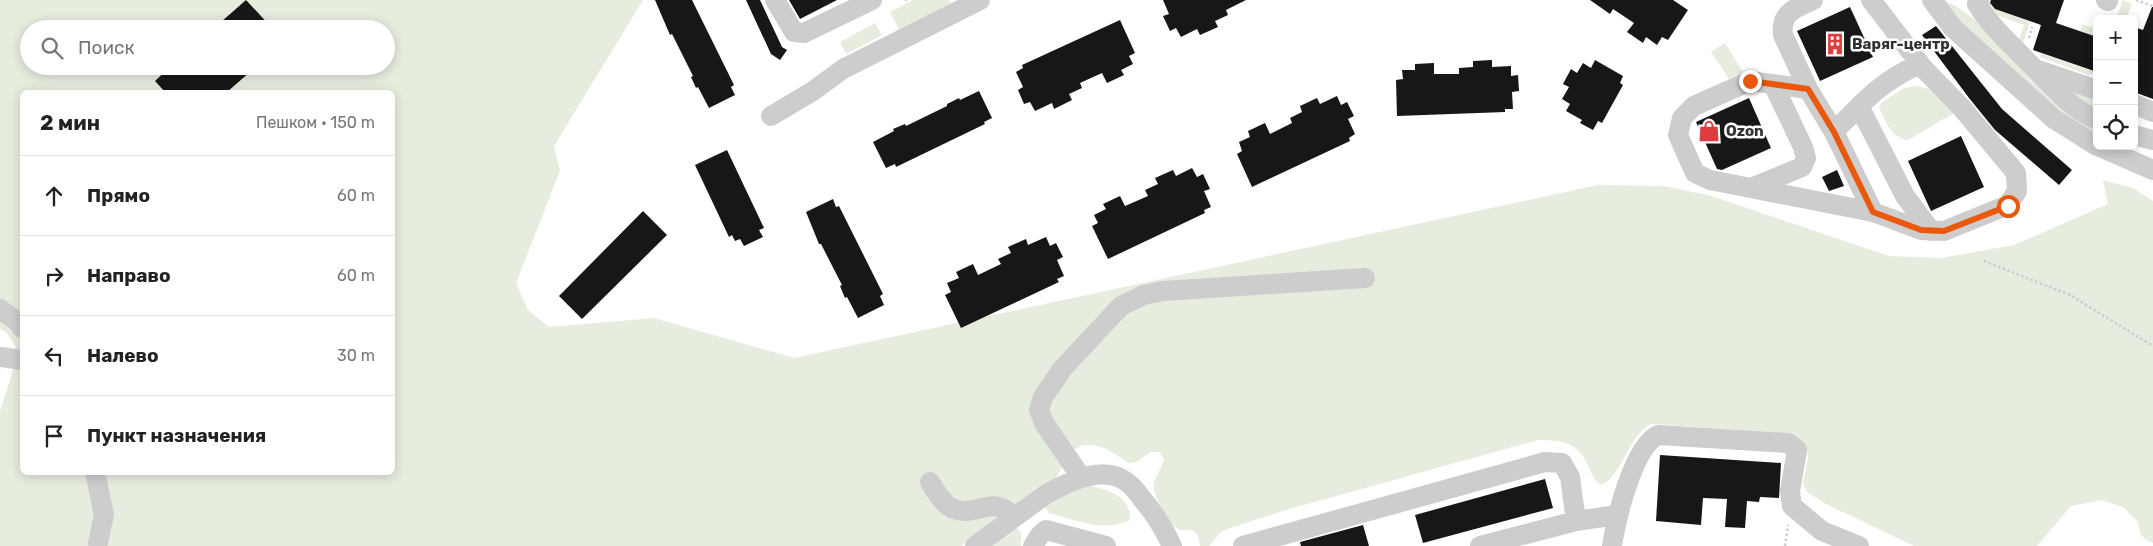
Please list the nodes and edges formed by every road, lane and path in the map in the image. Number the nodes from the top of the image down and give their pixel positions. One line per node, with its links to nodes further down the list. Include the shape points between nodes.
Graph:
1 (775, 0): 2 (street, via 794,32 804,33)
2 (872, 0)
3 (980, 0): 18 (street)
4 (1813, 0): 13 (street, via 1789,11 1782,26 1783,35)
5 (1871, 0): 10 (street)
6 (1932, 0): 23 (street, via 1953,28 2054,119)
7 (1979, 0): 11 (street, via 1987,20)
8 (2136, 0): 9 (path)
9 (2153, 6)
10 (1920, 64): 16 (street, via 1896,74); 27 (street, via 2016,173 2017,191 2008,206 1944,231)
11 (2035, 69): 14 (street); 19 (street, via 2054,91)
12 (1773, 84): 13 (street); 25 (street, via 1804,147 1806,158 1802,167); 25 (street, via 1750,81 1694,106 1682,118 1678,135 1695,173 1710,180)
13 (1808, 89): 20 (street)
14 (2093, 89)
15 (2136, 105): 17 (street)
16 (1859, 106): 20 (street); 27 (street, via 1905,196)
17 (2153, 112)
18 (771, 116)
19 (2093, 118)
20 (1834, 132): 26 (street)
21 (2138, 136): 22 (street)
22 (2153, 140)
23 (2092, 147): 24 (street)
24 (2153, 170)
25 (1751, 188): 26 (street)
26 (1873, 212): 27 (street)
27 (1931, 231)
28 (1984, 261): 32 (path, via 2070,295)
29 (1365, 278): 36 (street, via 1163,290 1121,306 1063,368 1043,397 1039,410 1044,423)
30 (0, 309): 31 (street)
31 (20, 325)
32 (2153, 346)
33 (0, 357): 34 (street)
34 (20, 360)
35 (96, 475): 41 (street, via 104,515)
36 (1081, 477): 39 (street, via 1045,494); 45 (street, via 1108,474 1128,483 1156,516)
37 (930, 482): 39 (street, via 940,498 953,509 998,506)
38 (1617, 515): 40 (street); 48 (street); 49 (street, via 1626,486 1646,444 1658,435 1788,443 1797,450 1790,491 1792,506 1822,531)
39 (1014, 517): 42 (street)
40 (1576, 521): 46 (street, via 1570,477 1562,463 1545,462); 47 (street)
41 (100, 545)
42 (975, 546)
43 (1033, 546): 44 (street, via 1040,535 1051,530)
44 (1106, 546)
45 (1172, 546)
46 (1243, 546)
47 (1480, 546)
48 (1612, 546)
49 (1859, 546)

